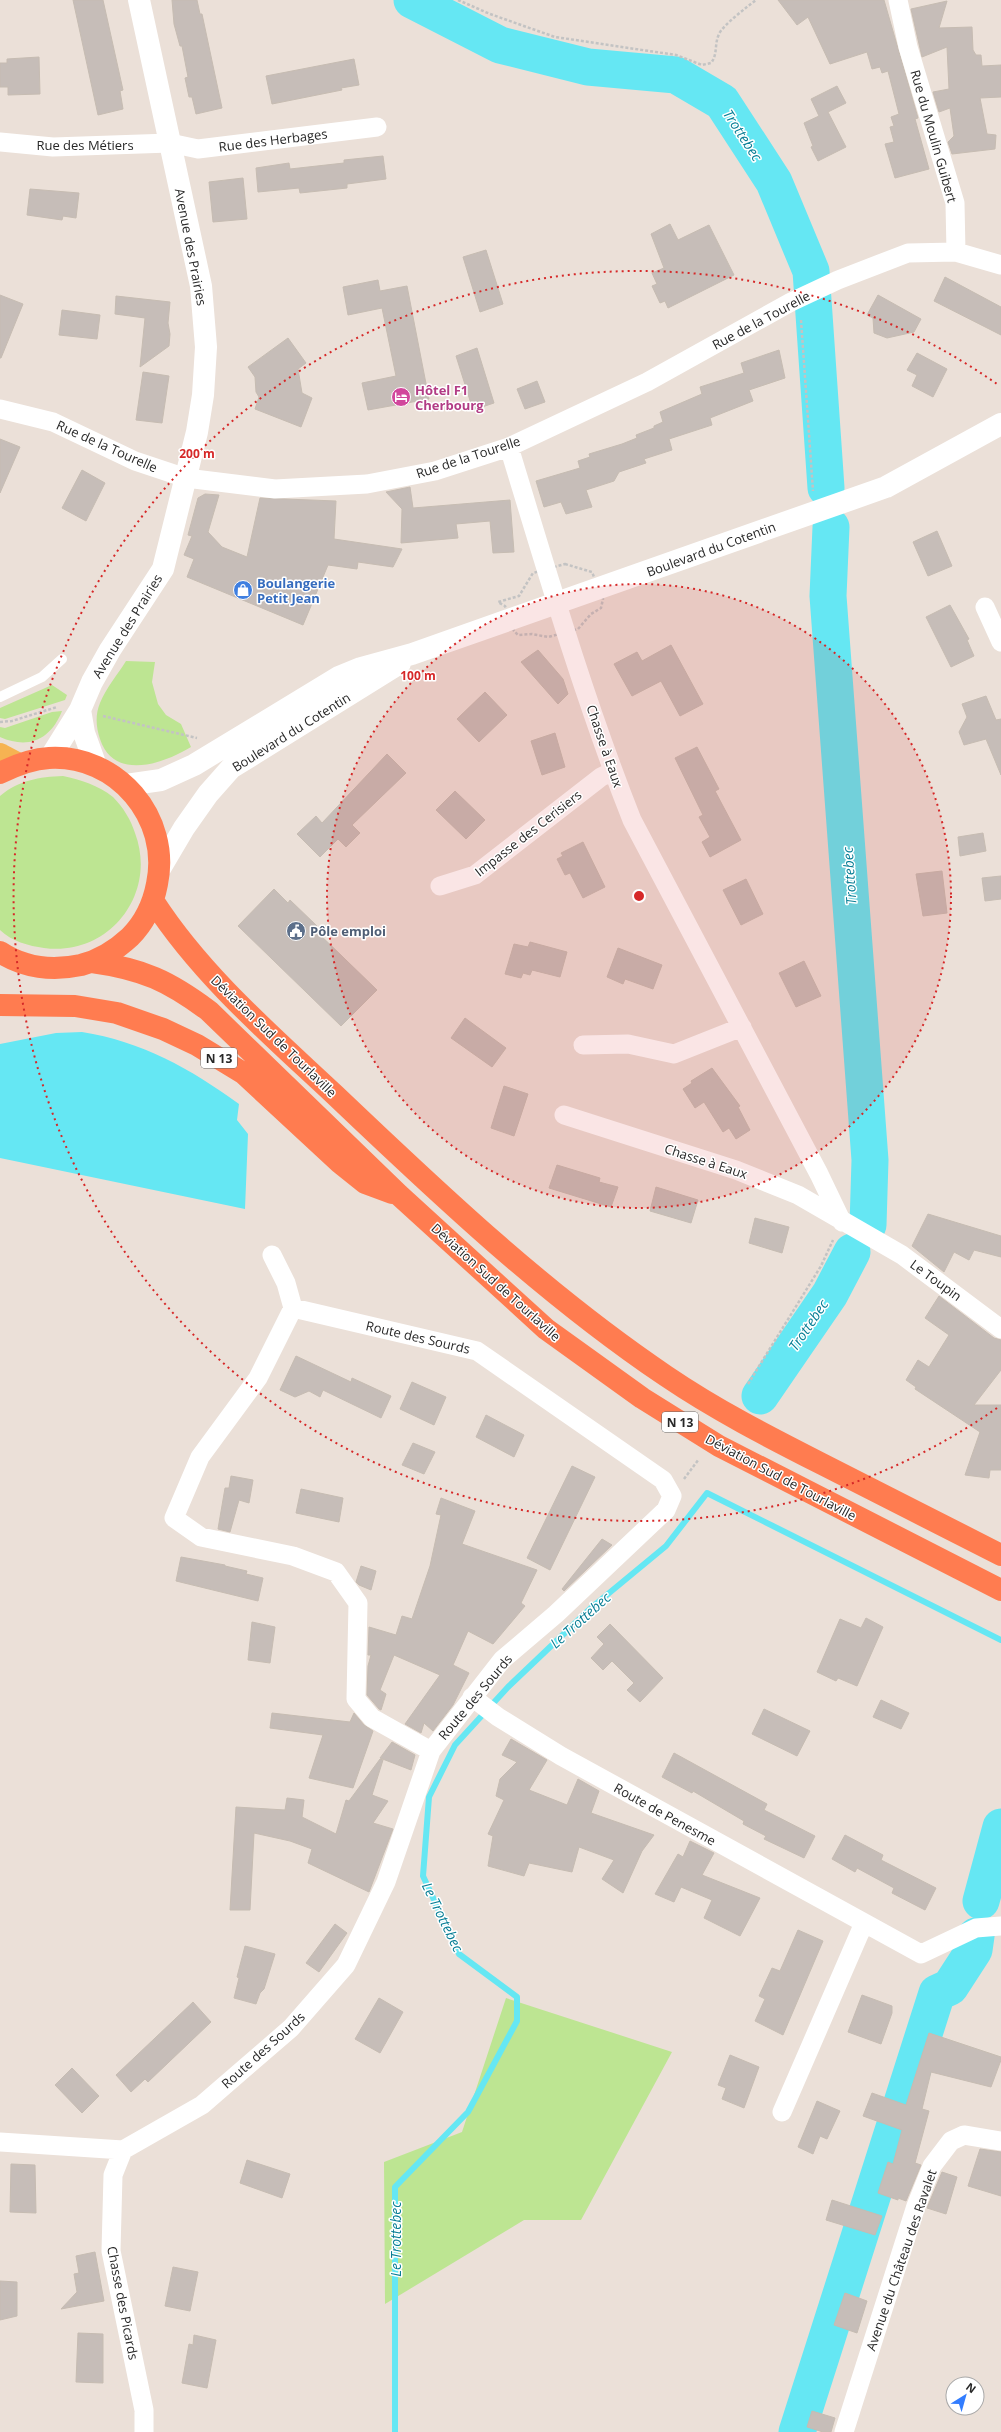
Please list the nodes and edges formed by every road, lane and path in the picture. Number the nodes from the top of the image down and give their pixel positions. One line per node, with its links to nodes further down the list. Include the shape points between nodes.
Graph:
1 (139, 0): 7 (main road, Avenue des Prairies)
2 (458, 0): 3 (path, via 555,37 676,54 702,65 711,63 716,56 719,32)
3 (756, 0)
4 (898, 0): 8 (street, Rue du Moulin Guibert, via 908,47 954,203)
5 (377, 127): 7 (street, Rue des Herbages, via 198,149)
6 (0, 142): 7 (street, Rue des Métiers, via 53,147)
7 (170, 143): 14 (main road, Avenue des Prairies, via 201,286 206,347 203,395)
8 (956, 252): 9 (street); 10 (street, Rue de la Tourelle, via 908,254 838,280)
9 (1001, 265)
10 (802, 297): 13 (street, Rue de la Tourelle, via 648,382); 15 (path)
11 (0, 409): 14 (street, Rue de la Tourelle, via 53,422 135,461)
12 (1001, 424): 18 (main road, Boulevard du Cotentin, via 886,486)
13 (509, 447): 14 (street, Rue de la Tourelle, via 435,471 367,484 275,489); 18 (street, Chasse à Eaux)
14 (186, 478): 24 (main road, Avenue des Prairies, via 163,569 92,682)
15 (813, 493)
16 (558, 565): 17 (path, via 565,564 590,570)
17 (594, 577)
18 (558, 603): 21 (main road, Boulevard du Cotentin); 30 (street, Chasse à Eaux)
19 (985, 607): 20 (street)
20 (1001, 642)
21 (412, 654): 31 (main road, Boulevard du Cotentin, via 339,677 194,765 164,779); 32 (main road, Boulevard du Cotentin, via 372,682 231,768 208,794)
22 (62, 659): 23 (lane, via 42,677)
23 (0, 697)
24 (79, 710): 25 (path); 26 (path); 27 (main road, Avenue des Prairies, via 64,739); 29 (main road)
25 (0, 722)
26 (200, 738)
27 (50, 758): 28 (highway); 29 (highway, via 74,759)
28 (6, 764)
29 (96, 766): 31 (highway)
30 (613, 772): 33 (street, Impasse des Cerisiers, via 601,777 475,875); 38 (street, Chasse à Eaux, via 632,820 654,864)
31 (126, 785): 32 (highway, via 146,808 157,837)
32 (161, 867): 34 (highway)
33 (440, 886)
34 (154, 902): 36 (highway, via 129,938 118,948); 47 (highway, Déviation Sud de Tourlaville / N 13, via 185,945 258,1022 392,1149 572,1308 666,1377 734,1419)
35 (3, 956): 36 (highway, via 36,967 64,968)
36 (92, 962): 41 (highway, Déviation Sud de Tourlaville / N 13, via 123,966 162,980 209,1011)
37 (0, 1005): 41 (highway, N 13, via 75,1006 117,1013 163,1028 243,1073 365,1183)
38 (742, 1028): 39 (street, via 674,1054 628,1044); 42 (street, Chasse à Eaux, via 819,1174)
39 (583, 1045)
40 (564, 1115): 42 (street, Chasse à Eaux, via 736,1170 798,1195)
41 (399, 1195): 48 (highway, Déviation Sud de Tourlaville / N 13, via 546,1329 642,1398 719,1446)
42 (854, 1229): 45 (street, Le Toupin, via 902,1255); 46 (path, via 822,1266)
43 (272, 1255): 44 (street, via 286,1283)
44 (293, 1308): 49 (street, Route des Sourds, via 477,1351 662,1480 672,1496 666,1510 556,1614 502,1660); 50 (street, via 258,1378 200,1457 174,1518 202,1537 293,1556 336,1572 358,1603 356,1699 372,1718)
45 (1001, 1329)
46 (748, 1384)
47 (1001, 1555)
48 (1001, 1590)
49 (472, 1697): 50 (street, Route des Sourds); 51 (street, Route de Penesme, via 498,1717 561,1756)
50 (431, 1751): 56 (street, Route des Sourds, via 386,1882 346,1965 291,2028 202,2105)
51 (864, 1924): 52 (street, Route de Penesme, via 920,1954 976,1928); 53 (street)
52 (1001, 1926)
53 (782, 2112)
54 (1001, 2141): 58 (street, Avenue du Château des Ravalet, via 964,2135 951,2141 932,2166 916,2206)
55 (0, 2142): 56 (street)
56 (123, 2150): 57 (street, Chasse des Picards, via 113,2175 111,2251 144,2410)
57 (144, 2432)
58 (844, 2432)

